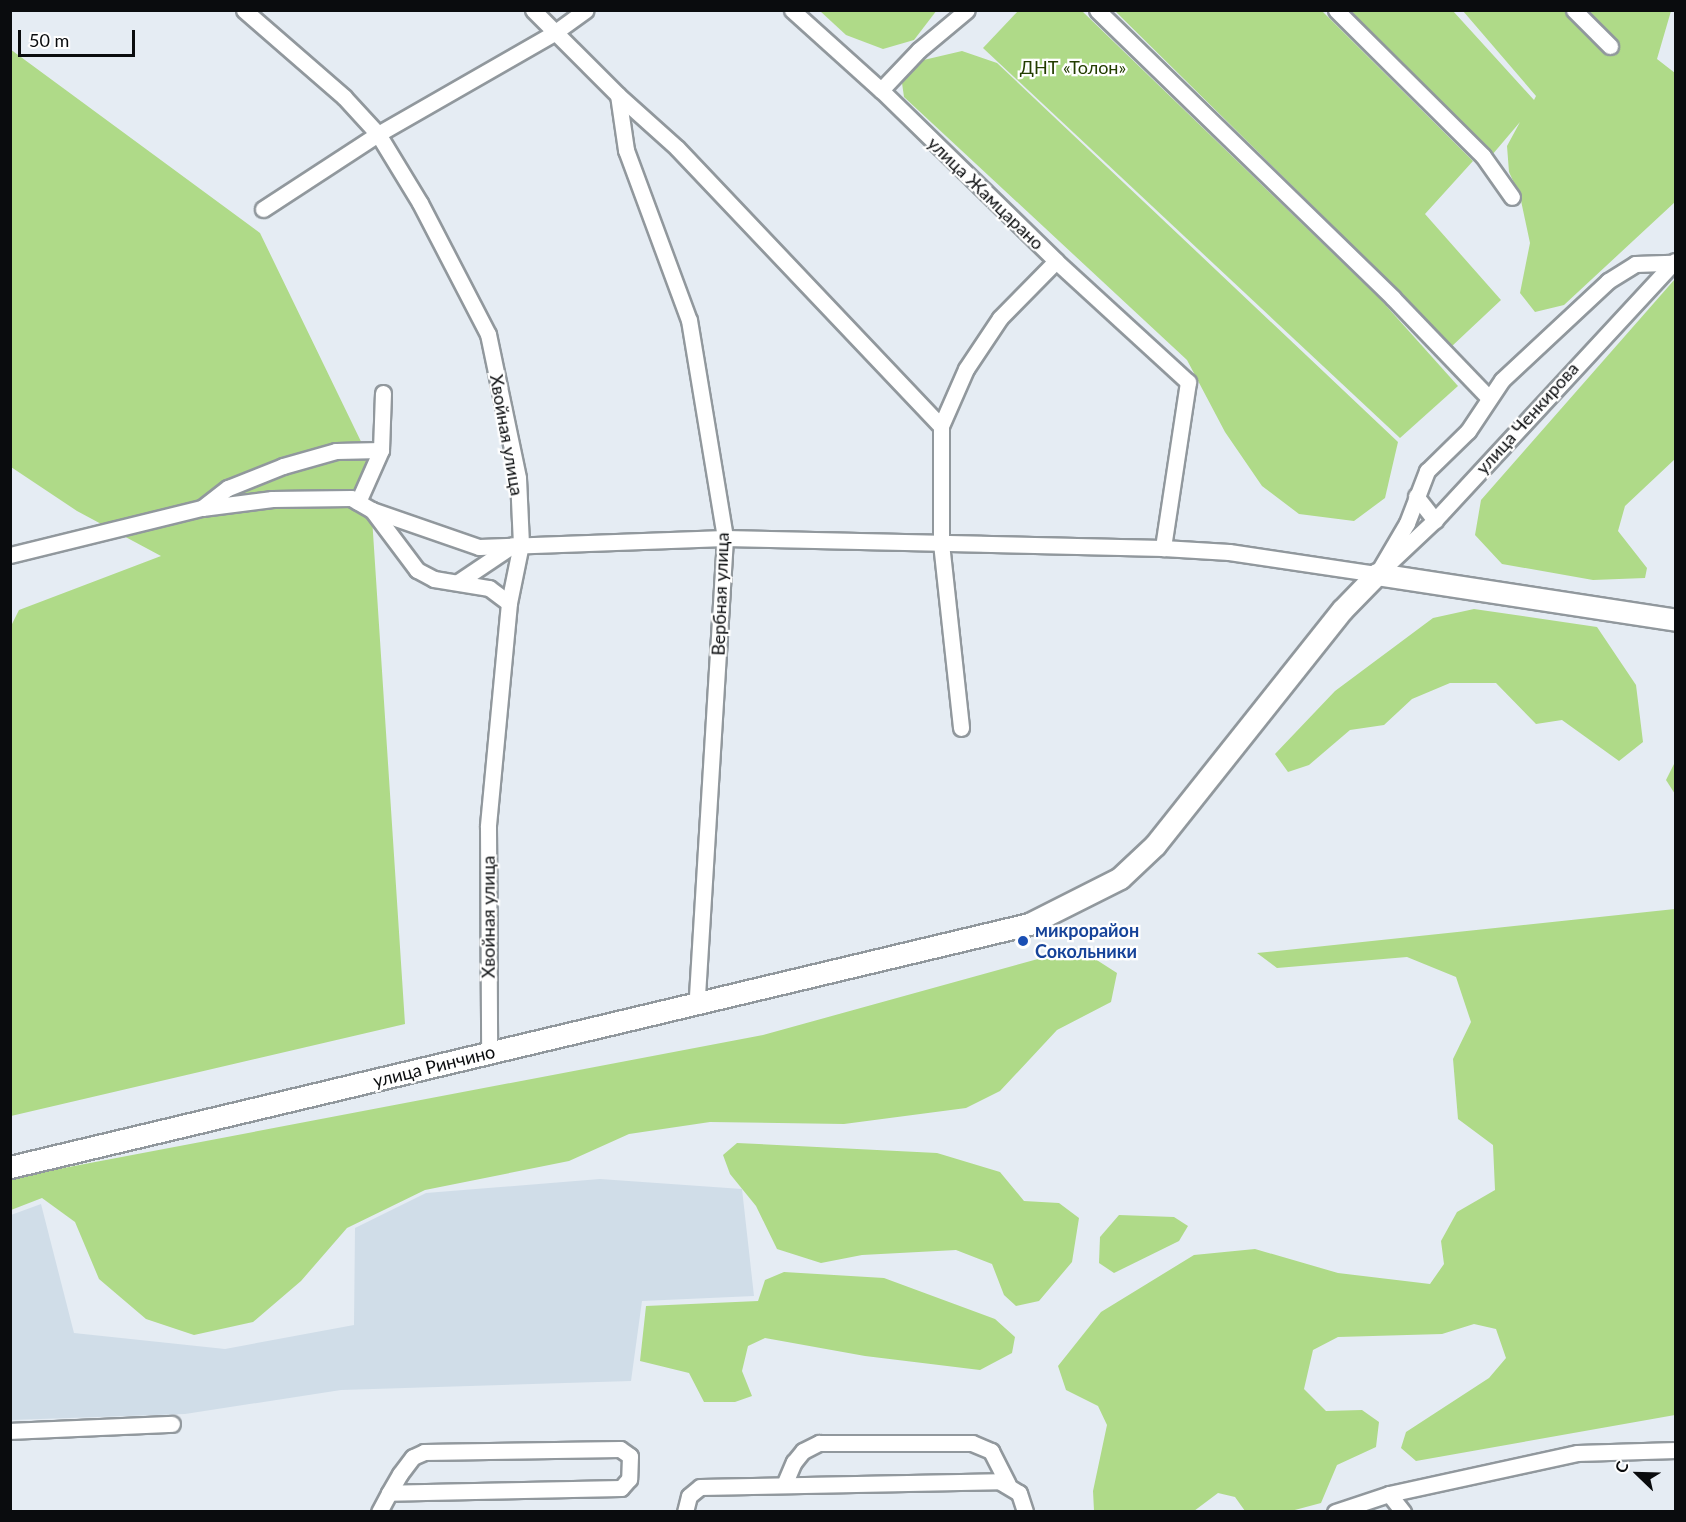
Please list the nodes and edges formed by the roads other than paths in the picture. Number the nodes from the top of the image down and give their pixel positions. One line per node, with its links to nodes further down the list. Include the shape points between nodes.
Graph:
1 (244, 10): 13 (street, Хвойная улица, via 344,98)
2 (533, 10): 9 (street)
3 (586, 10): 9 (street)
4 (792, 10): 11 (street, улица Жамцарано)
5 (968, 10): 11 (street, via 919,50)
6 (1097, 10): 19 (street, via 1393,298)
7 (1336, 10): 14 (street, via 1483,156)
8 (1574, 10): 10 (street)
9 (554, 33): 12 (street); 13 (street)
10 (1610, 46)
11 (881, 90): 16 (street, улица Жамцарано)
12 (618, 95): 20 (street, via 677,148); 26 (street, Вербная улица, via 626,150 689,320)
13 (378, 134): 15 (street); 28 (street, Хвойная улица, via 420,202 489,334 518,478)
14 (1512, 197)
15 (263, 209)
16 (1056, 261): 20 (street, улица Жамцарано, via 1000,318 966,369); 29 (street, via 1188,382)
17 (1674, 262): 19 (street, via 1635,264 1608,281); 25 (street, улица Ченкирова)
18 (383, 393): 21 (street)
19 (1488, 398): 22 (street, via 1468,431 1427,471)
20 (941, 426): 27 (street)
21 (381, 450): 23 (street); 24 (street, via 336,451 283,466 228,488)
22 (1416, 496): 25 (street); 33 (street, via 1407,523)
23 (365, 506): 24 (street, via 351,498 272,499); 28 (street, via 479,547); 34 (street, via 417,570 434,579)
24 (202, 508): 30 (street)
25 (1435, 520): 33 (street, улица Ченкирова)
26 (725, 538): 27 (street); 28 (street); 38 (street, Вербная улица)
27 (941, 543): 29 (street); 37 (street)
28 (517, 545): 31 (street, Хвойная улица); 32 (street)
29 (1163, 548): 33 (street, via 1229,552)
30 (14, 551)
31 (516, 564): 32 (street); 35 (street, Хвойная улица)
32 (480, 567): 34 (street)
33 (1377, 574): 36 (street); 38 (street, улица Ринчино, via 1342,610 1155,846 1120,878 1029,924)
34 (458, 582): 35 (street, via 489,588)
35 (509, 603): 39 (street, Хвойная улица, via 488,827)
36 (1676, 620)
37 (961, 728)
38 (697, 1000): 39 (street, улица Ринчино)
39 (489, 1052): 40 (street, улица Ринчино)
40 (10, 1167)
41 (172, 1424): 42 (street)
42 (10, 1431)
43 (1676, 1450): 47 (street, via 1577,1453)
44 (1008, 1484): 45 (street); 45 (street, via 991,1451 972,1443 819,1443 803,1451); 50 (street, via 1019,1493)
45 (784, 1485): 49 (street, via 700,1487 689,1496)
46 (389, 1493): 46 (street, via 413,1457 424,1452 620,1449 630,1456 629,1479 621,1488); 48 (street)
47 (1389, 1494): 51 (street); 52 (street)
48 (379, 1512)
49 (685, 1512)
50 (1025, 1512)
51 (1335, 1512)
52 (1403, 1512)

